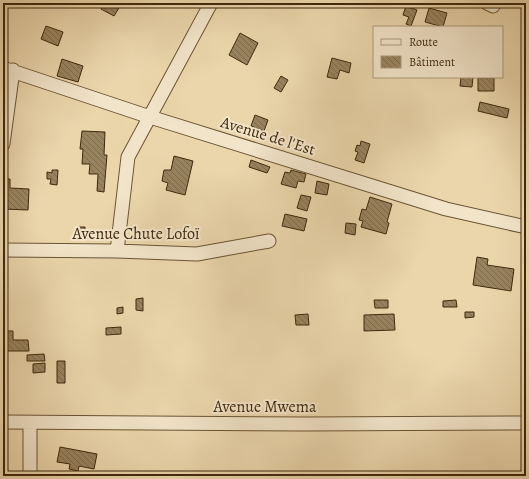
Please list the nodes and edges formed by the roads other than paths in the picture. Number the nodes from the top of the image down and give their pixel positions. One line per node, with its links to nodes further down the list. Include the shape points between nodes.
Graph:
1 (211, 3): 3 (street)
2 (8, 69): 3 (street, Avenue de l'Est); 4 (street)
3 (150, 117): 5 (street, Avenue de l'Est, via 446,209); 8 (street, via 128,157)
4 (3, 144)
5 (526, 227)
6 (269, 241): 8 (street, Avenue Chute Lofoï, via 197,254)
7 (3, 250): 8 (street, Avenue Chute Lofoï)
8 (117, 251)
9 (3, 422): 11 (street, Avenue Mwema)
10 (526, 422): 11 (street, Avenue Mwema)
11 (30, 423): 12 (street)
12 (30, 476)

